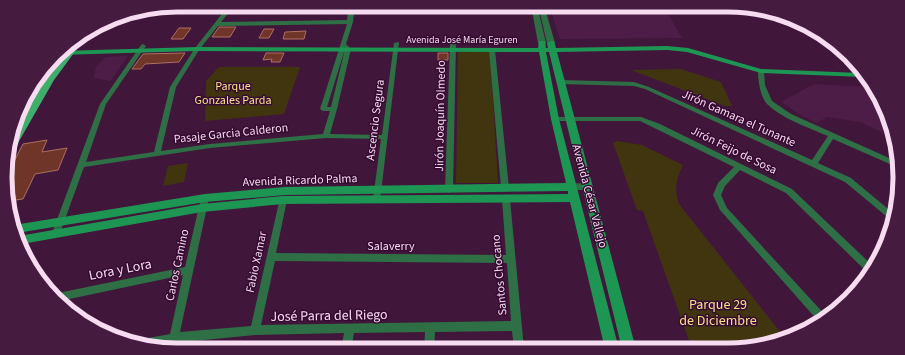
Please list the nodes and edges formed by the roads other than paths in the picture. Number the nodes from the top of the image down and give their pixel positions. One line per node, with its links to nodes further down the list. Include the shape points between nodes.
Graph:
1 (226, 12): 6 (street)
2 (351, 12): 5 (street)
3 (535, 12): 9 (street)
4 (542, 12): 10 (street)
5 (350, 22): 6 (street); 12 (street)
6 (216, 24): 11 (street)
7 (397, 46): 8 (main road, Avenida José María Eguren); 12 (main road, Avenida José María Eguren); 29 (street, Ascencio Segura)
8 (453, 46): 9 (main road, Avenida José María Eguren); 15 (main road, Avenida José María Eguren); 35 (street, Jirón Joaquín Olmedo)
9 (542, 46): 10 (main road, Avenida José María Eguren); 15 (main road, Avenida José María Eguren); 24 (main road, Avenida César Vallejo)
10 (552, 46): 17 (main road, Avenida José María Eguren, via 677,48); 18 (main road, Avenida José María Eguren, via 678,43 703,48 760,67); 20 (main road, Avenida César Vallejo)
11 (199, 47): 12 (main road, Avenida José María Eguren); 13 (main road, Avenida José María Eguren); 30 (street, via 172,87)
12 (344, 47): 23 (street); 23 (street, via 323,109)
13 (141, 48): 14 (main road, Avenida José María Eguren); 33 (street, via 103,104)
14 (72, 50)
15 (492, 50): 38 (street, Santos Chocano)
16 (64, 56): 21 (main road)
17 (761, 71): 19 (main road, Avenida José María Eguren); 26 (street, via 762,85 770,102 789,116)
18 (854, 71)
19 (857, 75)
20 (560, 82): 25 (main road, Avenida César Vallejo); 32 (street, Jirón Gamara el Tunante, via 634,84 647,88)
21 (46, 87): 22 (street); 27 (main road)
22 (39, 88)
23 (334, 109): 28 (street)
24 (555, 118): 25 (street, Jirón Feijo de Sosa); 36 (main road, Avenida César Vallejo)
25 (570, 119): 34 (street, Jirón Feijo de Sosa, via 641,119); 37 (main road, Avenida César Vallejo)
26 (832, 135): 31 (street); 32 (street)
27 (18, 136)
28 (326, 136): 29 (street, Pasaje Garcia Calderon); 30 (street, Pasaje Garcia Calderon)
29 (384, 137): 39 (street, Ascencio Segura)
30 (157, 153): 33 (street, Pasaje Garcia Calderon)
31 (892, 161)
32 (814, 164): 42 (street, Jirón Gamara el Tunante, via 848,180)
33 (81, 165): 43 (street)
34 (739, 166): 49 (street, Jirón Feijo de Sosa, via 788,191); 52 (street, via 721,184 717,195 724,210)
35 (449, 190): 38 (main road, Avenida Ricardo Palma); 39 (main road, Avenida Ricardo Palma)
36 (574, 192): 37 (street, Avenida Ricardo Palma); 38 (main road, Avenida Ricardo Palma); 62 (main road, Avenida César Vallejo)
37 (589, 192): 63 (main road, Avenida César Vallejo)
38 (505, 193): 39 (main road, Avenida Ricardo Palma); 48 (street, Santos Chocano)
39 (378, 195): 40 (main road, Avenida Ricardo Palma); 41 (main road, Avenida Ricardo Palma, via 285,192)
40 (283, 200): 41 (main road, Avenida Ricardo Palma); 47 (street, Fabio Xamar)
41 (204, 203): 43 (main road, Avenida Ricardo Palma); 45 (main road, Avenida Ricardo Palma); 50 (street, Carlos Camino)
42 (889, 214)
43 (60, 222): 44 (main road, Avenida Ricardo Palma); 45 (street)
44 (21, 229)
45 (56, 233): 46 (main road, Avenida Ricardo Palma)
46 (24, 239)
47 (270, 257): 48 (street, Salaverry); 56 (street, Fabio Xamar)
48 (511, 259): 53 (street, Santos Chocano)
49 (867, 266)
50 (189, 270): 51 (street, Lora y Lora); 57 (street, Carlos Camino)
51 (61, 296)
52 (819, 315)
53 (517, 326): 54 (street, José Parra del Riego); 61 (street, Santos Chocano)
54 (430, 327): 55 (street, José Parra del Riego); 60 (street)
55 (350, 329): 56 (street, José Parra del Riego); 59 (street)
56 (255, 330): 57 (street, José Parra del Riego)
57 (174, 338): 58 (street, José Parra del Riego)
58 (155, 342)
59 (347, 343)
60 (429, 343)
61 (518, 343)
62 (611, 343)
63 (627, 343)

